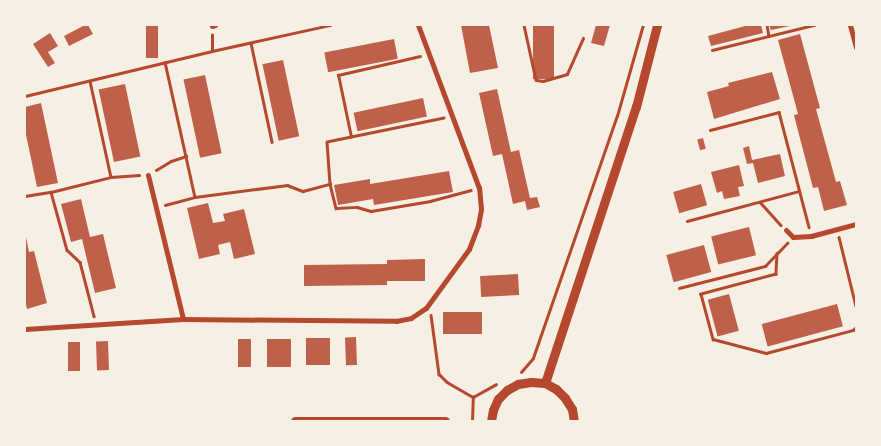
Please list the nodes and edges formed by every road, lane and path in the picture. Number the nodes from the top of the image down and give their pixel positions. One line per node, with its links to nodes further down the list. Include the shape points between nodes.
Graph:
1 (214, 25): 15 (path)
2 (330, 25): 12 (path)
3 (418, 25): 16 (street)
4 (524, 25): 11 (path, via 536,80 567,74)
5 (643, 25): 49 (path, via 617,116 533,358 522,372)
6 (657, 25): 51 (street, via 636,106)
7 (766, 25): 10 (path)
8 (814, 25): 10 (path)
9 (850, 25): 13 (street)
10 (769, 36): 14 (path)
11 (583, 38)
12 (251, 43): 15 (path); 23 (path)
13 (856, 47)
14 (712, 50)
15 (212, 51): 17 (path)
16 (429, 54): 20 (street); 22 (path, via 338,75)
17 (165, 62): 18 (path); 24 (path)
18 (90, 80): 19 (path); 30 (path, via 111,177)
19 (25, 96)
20 (452, 116): 22 (path); 28 (street)
21 (710, 130): 29 (path, via 779,112)
22 (351, 137): 27 (path, via 327,142)
23 (272, 142)
24 (186, 156): 25 (path); 32 (path)
25 (171, 161)
26 (148, 175): 34 (street)
27 (330, 184): 28 (path, via 336,208 356,207 371,211 430,201); 32 (path, via 304,191 287,186)
28 (479, 188): 44 (street, via 481,209 469,249)
29 (800, 191): 33 (path); 39 (path)
30 (52, 192): 31 (path); 46 (path, via 67,250 80,262)
31 (25, 196)
32 (195, 198): 34 (path)
33 (760, 202): 35 (path); 38 (path)
34 (156, 208): 45 (street)
35 (687, 221)
36 (856, 224): 37 (street)
37 (836, 229): 39 (street); 43 (path)
38 (786, 230): 40 (street)
39 (811, 236): 40 (street)
40 (793, 237): 41 (path)
41 (777, 253): 42 (path, via 765,266); 47 (path, via 776,274 701,294 713,339 766,354)
42 (679, 288)
43 (856, 306)
44 (426, 308): 45 (street, via 411,318 396,321); 52 (path, via 432,316 439,374 446,382)
45 (183, 319): 46 (street)
46 (96, 324): 48 (street)
47 (856, 327)
48 (25, 329)
49 (514, 376)
50 (498, 383): 52 (path)
51 (545, 383): 56 (street, via 518,384 507,390 498,399); 57 (street, via 565,398 572,409)
52 (473, 396): 55 (path)
53 (295, 421): 54 (street)
54 (445, 421)
55 (472, 421)
56 (491, 421)
57 (574, 421)

